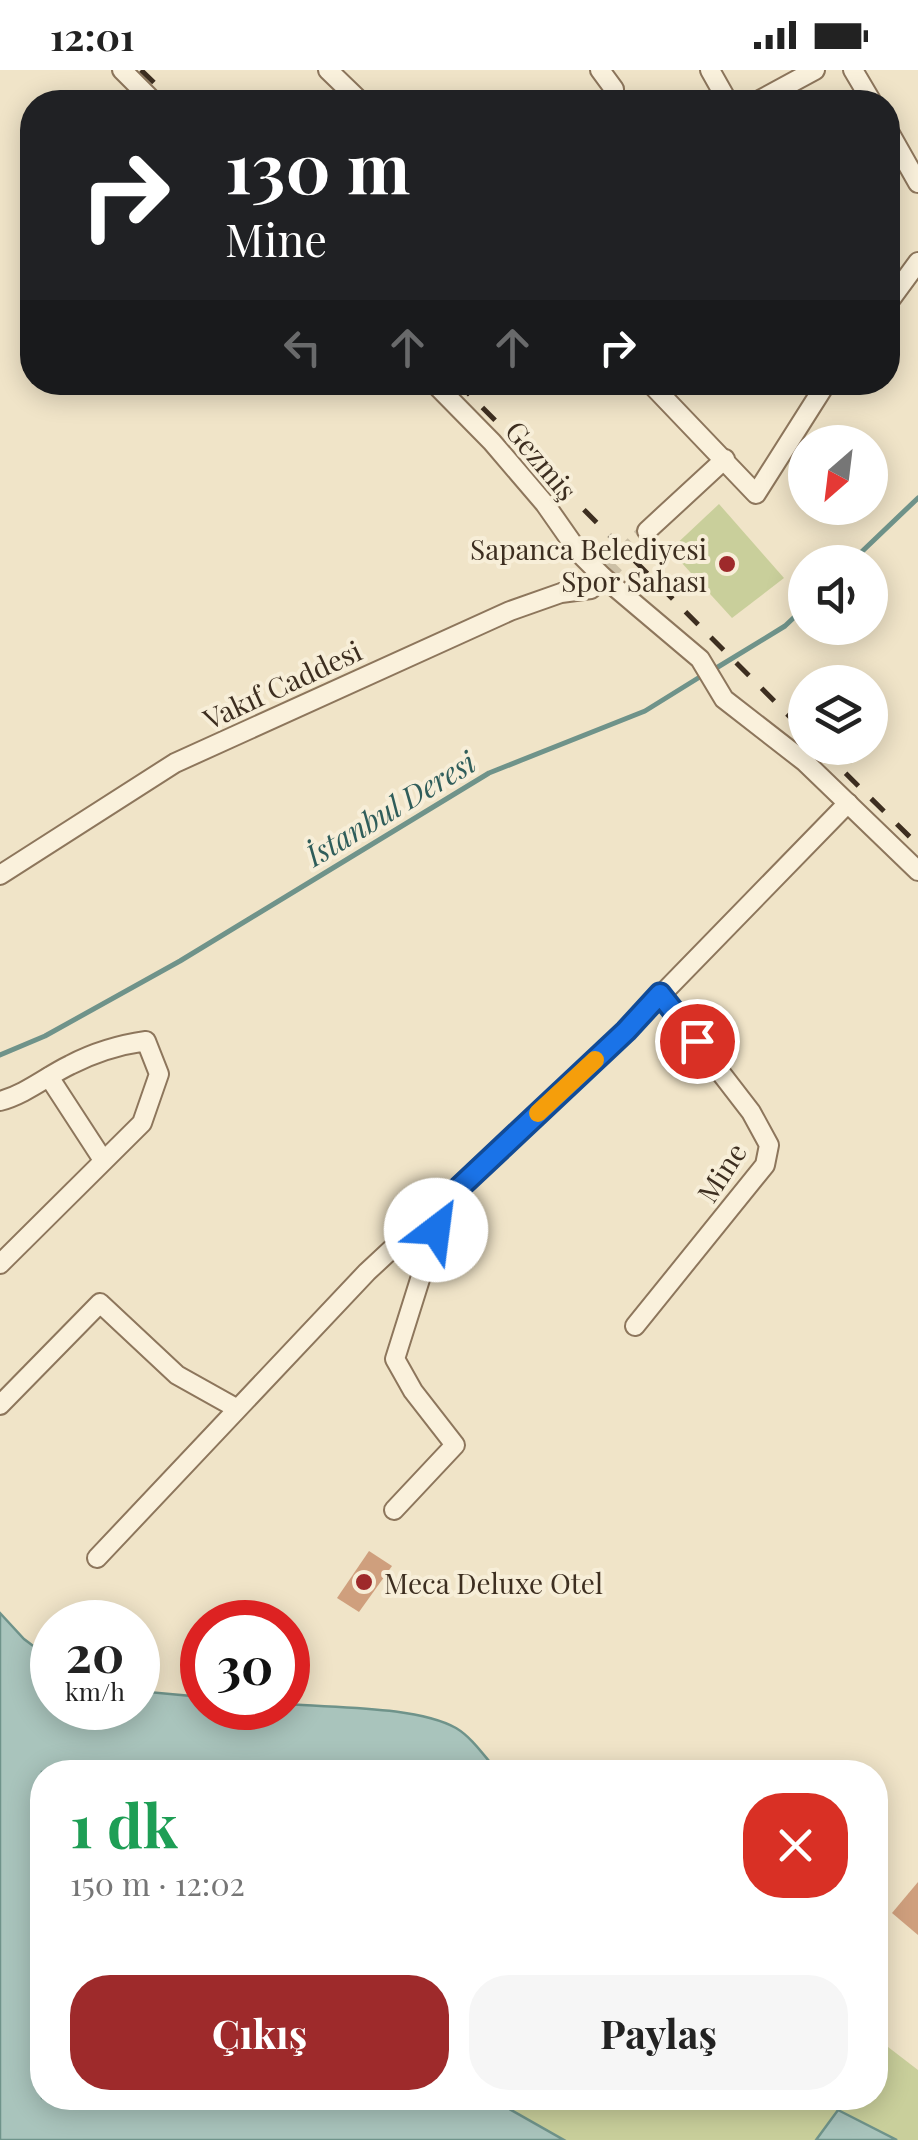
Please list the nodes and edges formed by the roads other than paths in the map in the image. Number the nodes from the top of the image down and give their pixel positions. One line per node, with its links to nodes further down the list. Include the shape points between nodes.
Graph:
1 (122, 70): 6 (street)
2 (328, 70): 7 (street)
3 (600, 70): 5 (street)
4 (814, 70): 8 (street)
5 (614, 89)
6 (142, 90)
7 (349, 90)
8 (778, 90)
9 (900, 151): 10 (street)
10 (918, 183)
11 (918, 262): 12 (street)
12 (900, 287)
13 (446, 395): 18 (street, Gezmiş)
14 (662, 395): 16 (street)
15 (813, 395): 16 (street, via 756,494)
16 (725, 460): 17 (street)
17 (647, 532)
18 (603, 577): 19 (street, Gezmiş, via 700,660 724,698); 21 (street, Vakıf Caddesi, via 591,589 510,611 175,763)
19 (848, 803): 20 (street, Gezmiş); 22 (street)
20 (918, 871)
21 (0, 874)
22 (660, 994): 26 (street); 28 (street, Mine, via 769,1144 765,1164)
23 (49, 1077): 24 (street); 25 (street); 25 (street, via 114,1045 146,1041 159,1074 142,1123)
24 (0, 1101)
25 (103, 1160): 27 (street)
26 (444, 1202): 30 (street, via 366,1272); 31 (street, via 395,1360 454,1445)
27 (0, 1264)
28 (636, 1326)
29 (0, 1404): 30 (street, via 100,1302 177,1375)
30 (236, 1408): 32 (street)
31 (394, 1510)
32 (96, 1558)

